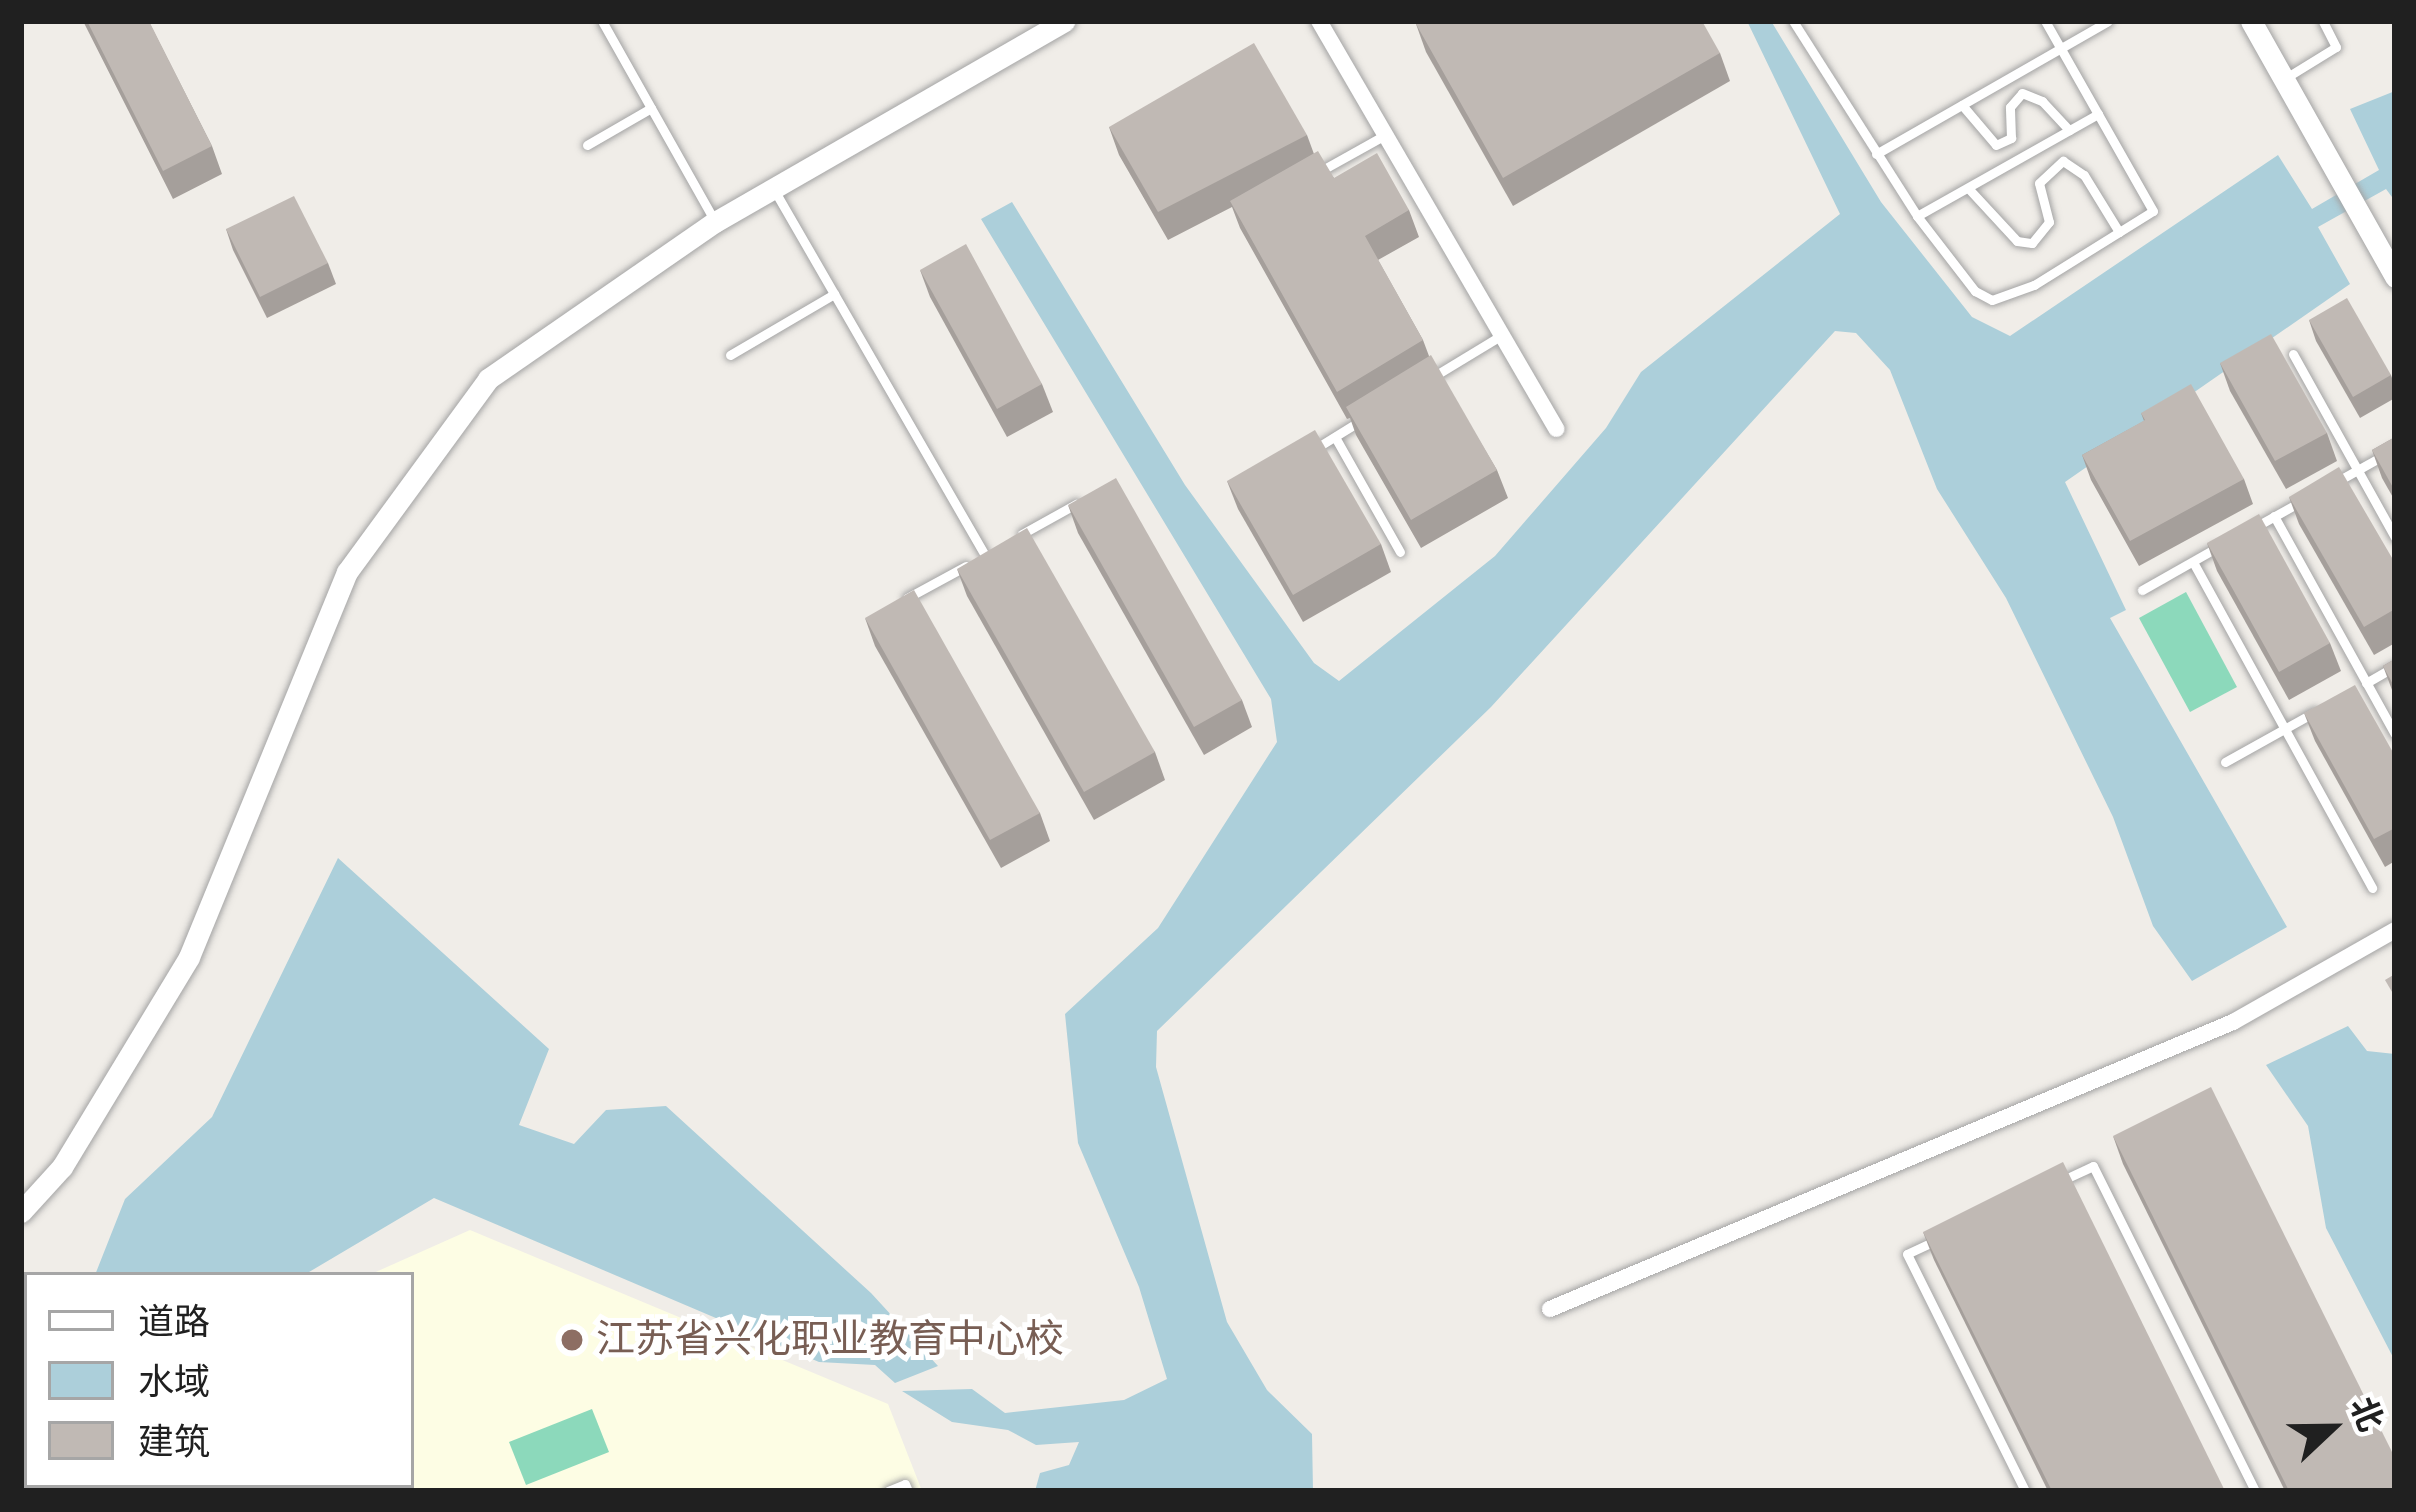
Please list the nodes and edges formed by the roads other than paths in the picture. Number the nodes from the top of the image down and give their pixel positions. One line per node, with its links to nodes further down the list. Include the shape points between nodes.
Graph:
1 (602, 21): 12 (lane)
2 (1064, 21): 19 (street)
3 (1318, 21): 15 (street)
4 (1793, 21): 17 (lane)
5 (2045, 21): 9 (lane)
6 (2108, 21): 9 (lane)
7 (2251, 21): 10 (street)
8 (2323, 21): 10 (lane, via 2336,47)
9 (2061, 48): 11 (lane); 13 (lane)
10 (2284, 80): 24 (street)
11 (1962, 105): 14 (lane, via 1996,145 2011,138 2010,107 2022,93 2042,101); 17 (lane)
12 (651, 108): 16 (lane); 22 (lane)
13 (2098, 114): 14 (lane); 23 (lane, via 2153,211)
14 (2068, 130): 20 (lane)
15 (1384, 134): 18 (lane); 26 (street)
16 (587, 145)
17 (1876, 154): 21 (lane)
18 (1309, 178)
19 (773, 188): 22 (street); 25 (lane)
20 (1968, 188): 21 (lane); 23 (lane, via 2017,241 2032,243 2049,222 2039,183 2063,160 2084,175)
21 (1917, 216): 23 (lane, via 1975,291 1992,300 2034,285)
22 (715, 222): 54 (street, via 488,379 347,572 189,957 62,1167)
23 (2120, 232)
24 (2395, 278)
25 (834, 294): 28 (lane); 40 (lane)
26 (1502, 335): 29 (lane); 31 (street)
27 (2293, 354): 35 (lane)
28 (730, 355)
29 (1409, 392)
30 (1372, 414): 32 (lane)
31 (1556, 429)
32 (1335, 437): 34 (lane); 39 (lane)
33 (2395, 449): 35 (lane)
34 (1299, 459)
35 (2357, 470): 37 (lane); 38 (lane)
36 (1091, 495): 40 (lane)
37 (2274, 516): 41 (lane); 45 (lane)
38 (2395, 536)
39 (1400, 552)
40 (985, 555): 43 (lane)
41 (2193, 562): 42 (lane); 48 (lane)
42 (2142, 590)
43 (902, 601)
44 (2395, 666): 45 (lane)
45 (2366, 682): 46 (lane); 49 (lane)
46 (2346, 694)
47 (2325, 706): 48 (lane)
48 (2284, 729): 50 (lane); 51 (lane)
49 (2395, 734)
50 (2225, 763)
51 (2372, 888)
52 (2395, 930): 56 (street, via 2233,1022)
53 (2052, 1186): 60 (lane, via 2093,1166)
54 (21, 1212)
55 (1948, 1234): 59 (lane, via 1907,1254)
56 (1550, 1309)
57 (888, 1491): 58 (lane, via 905,1484)
58 (908, 1491)
59 (2025, 1491)
60 (2255, 1491)

